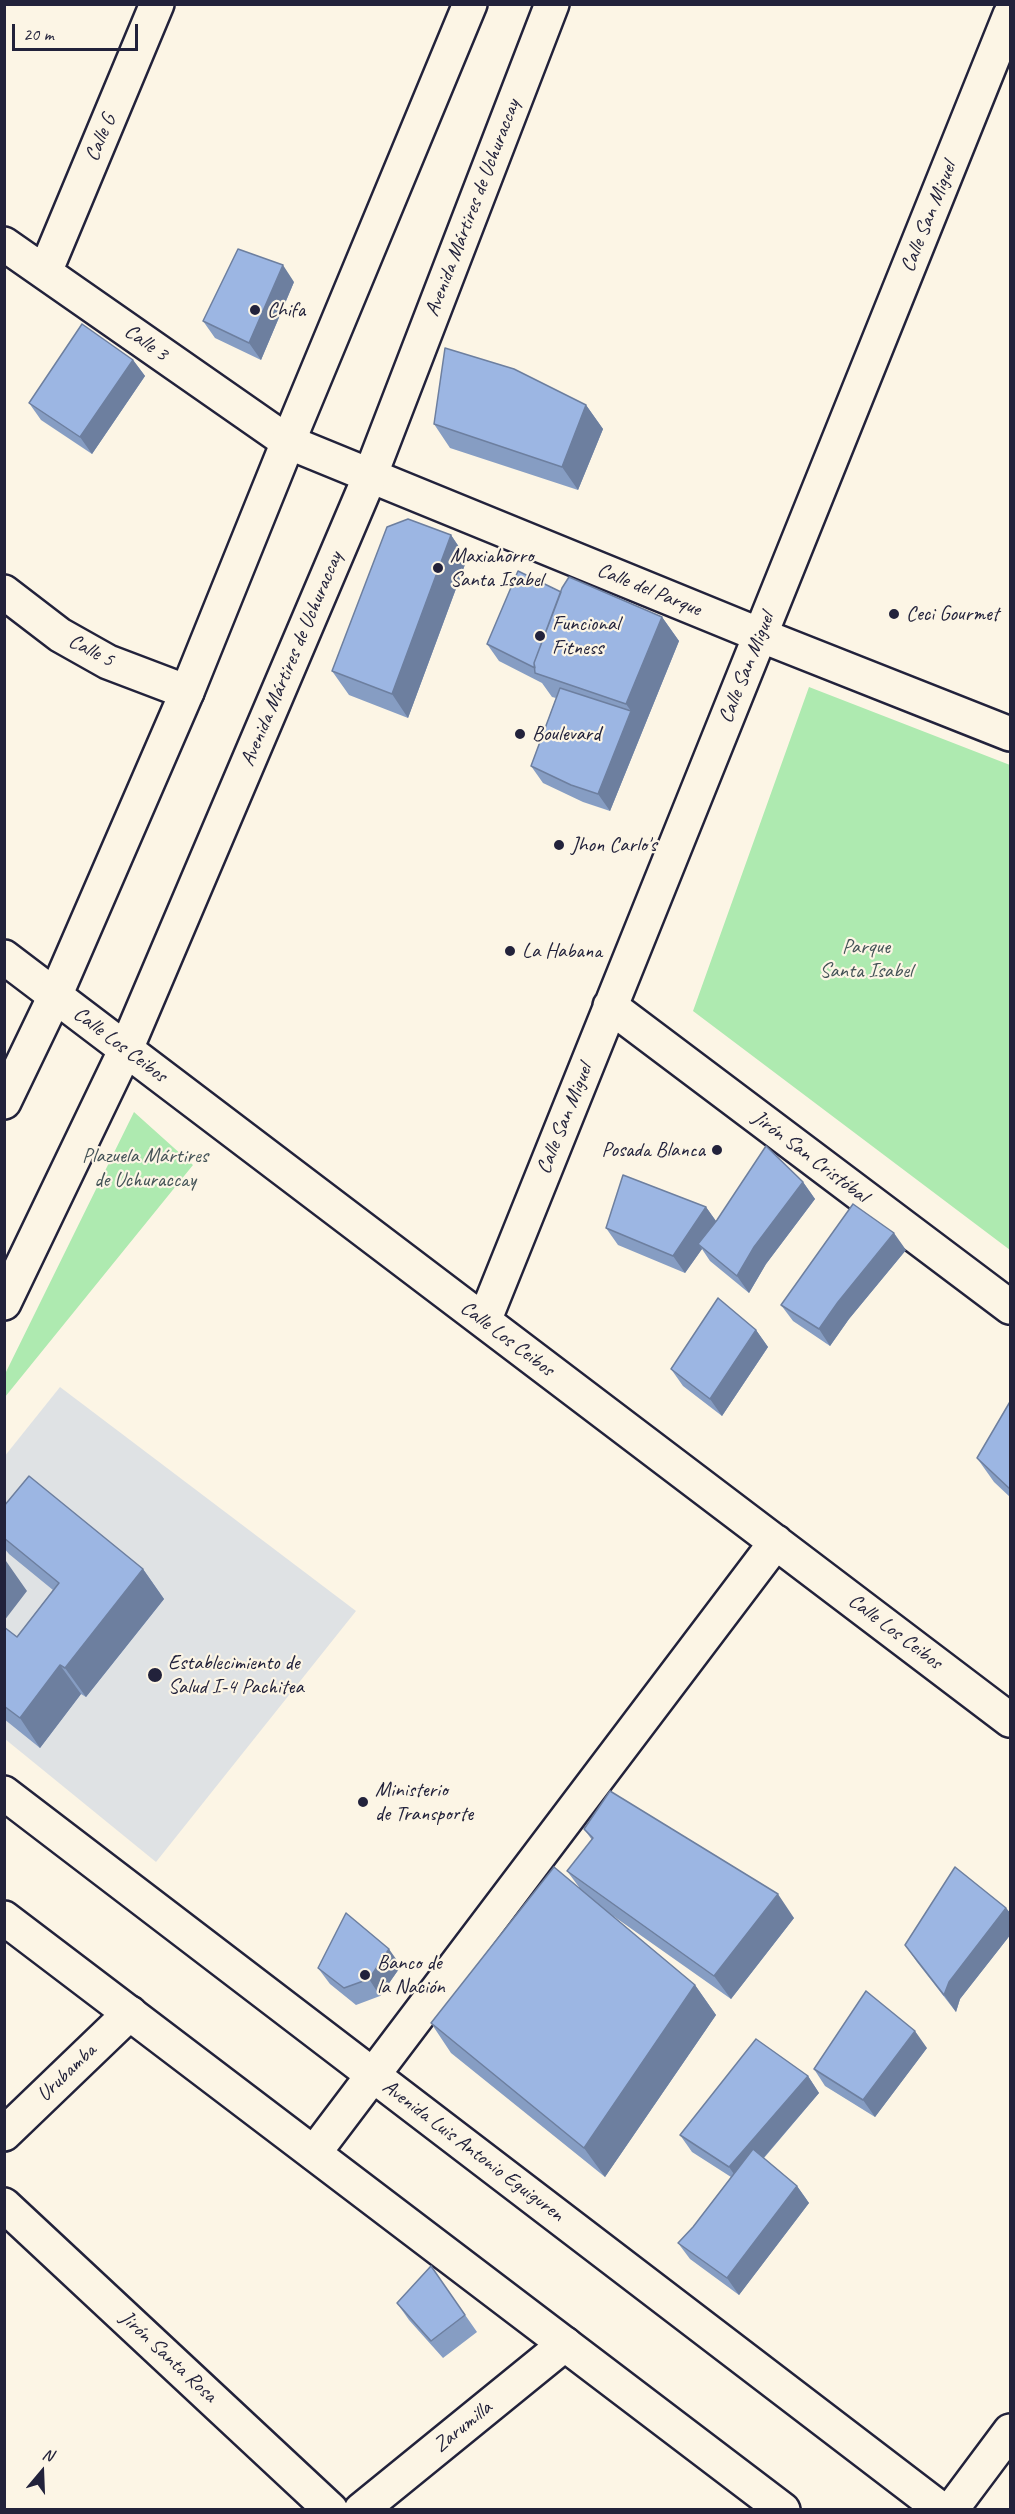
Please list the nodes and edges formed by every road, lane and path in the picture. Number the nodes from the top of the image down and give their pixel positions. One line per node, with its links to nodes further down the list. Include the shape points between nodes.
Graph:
1 (157, 4): 6 (street, Calle G)
2 (470, 4): 7 (street)
3 (552, 4): 8 (street, Avenida Mártires de Uchuraccay)
4 (1011, 15): 10 (street, Calle San Miguel)
5 (4, 244): 6 (street, Calle 3)
6 (45, 272): 7 (street, Calle 3)
7 (288, 442): 8 (street, Calle del Parque); 11 (street)
8 (370, 476): 10 (street, Calle del Parque); 16 (street, Avenida Mártires de Uchuraccay)
9 (4, 592): 11 (street, Calle 5, via 60,635 108,662)
10 (760, 635): 12 (street, Calle del Parque); 15 (street, Calle San Miguel)
11 (187, 692): 14 (street)
12 (1011, 734)
13 (4, 957): 14 (street, Calle Los Ceibos)
14 (55, 996): 16 (street, Calle Los Ceibos); 17 (street)
15 (610, 1006): 19 (street, Jirón San Cristóbal); 20 (street, Calle San Miguel)
16 (126, 1049): 18 (street, Avenida Mártires de Uchuraccay); 20 (street, Calle Los Ceibos)
17 (4, 1102)
18 (4, 1303)
19 (1011, 1307)
20 (484, 1321): 21 (street, Calle Los Ceibos)
21 (776, 1542): 22 (street, Calle Los Ceibos); 26 (street)
22 (1011, 1720)
23 (4, 1793): 26 (street, Avenida Luis Antonio Eguiguren)
24 (4, 1918): 25 (street)
25 (130, 2013): 27 (street, Urubamba); 28 (street)
26 (374, 2075): 28 (street); 35 (street, Avenida Luis Antonio Eguiguren)
27 (4, 2134)
28 (314, 2153): 30 (street)
29 (4, 2205): 32 (street, Jirón Santa Rosa)
30 (566, 2344): 33 (street, Zarumilla); 34 (street)
31 (1011, 2430): 36 (street)
32 (331, 2510)
33 (361, 2510)
34 (783, 2510)
35 (942, 2510)
36 (951, 2510)

